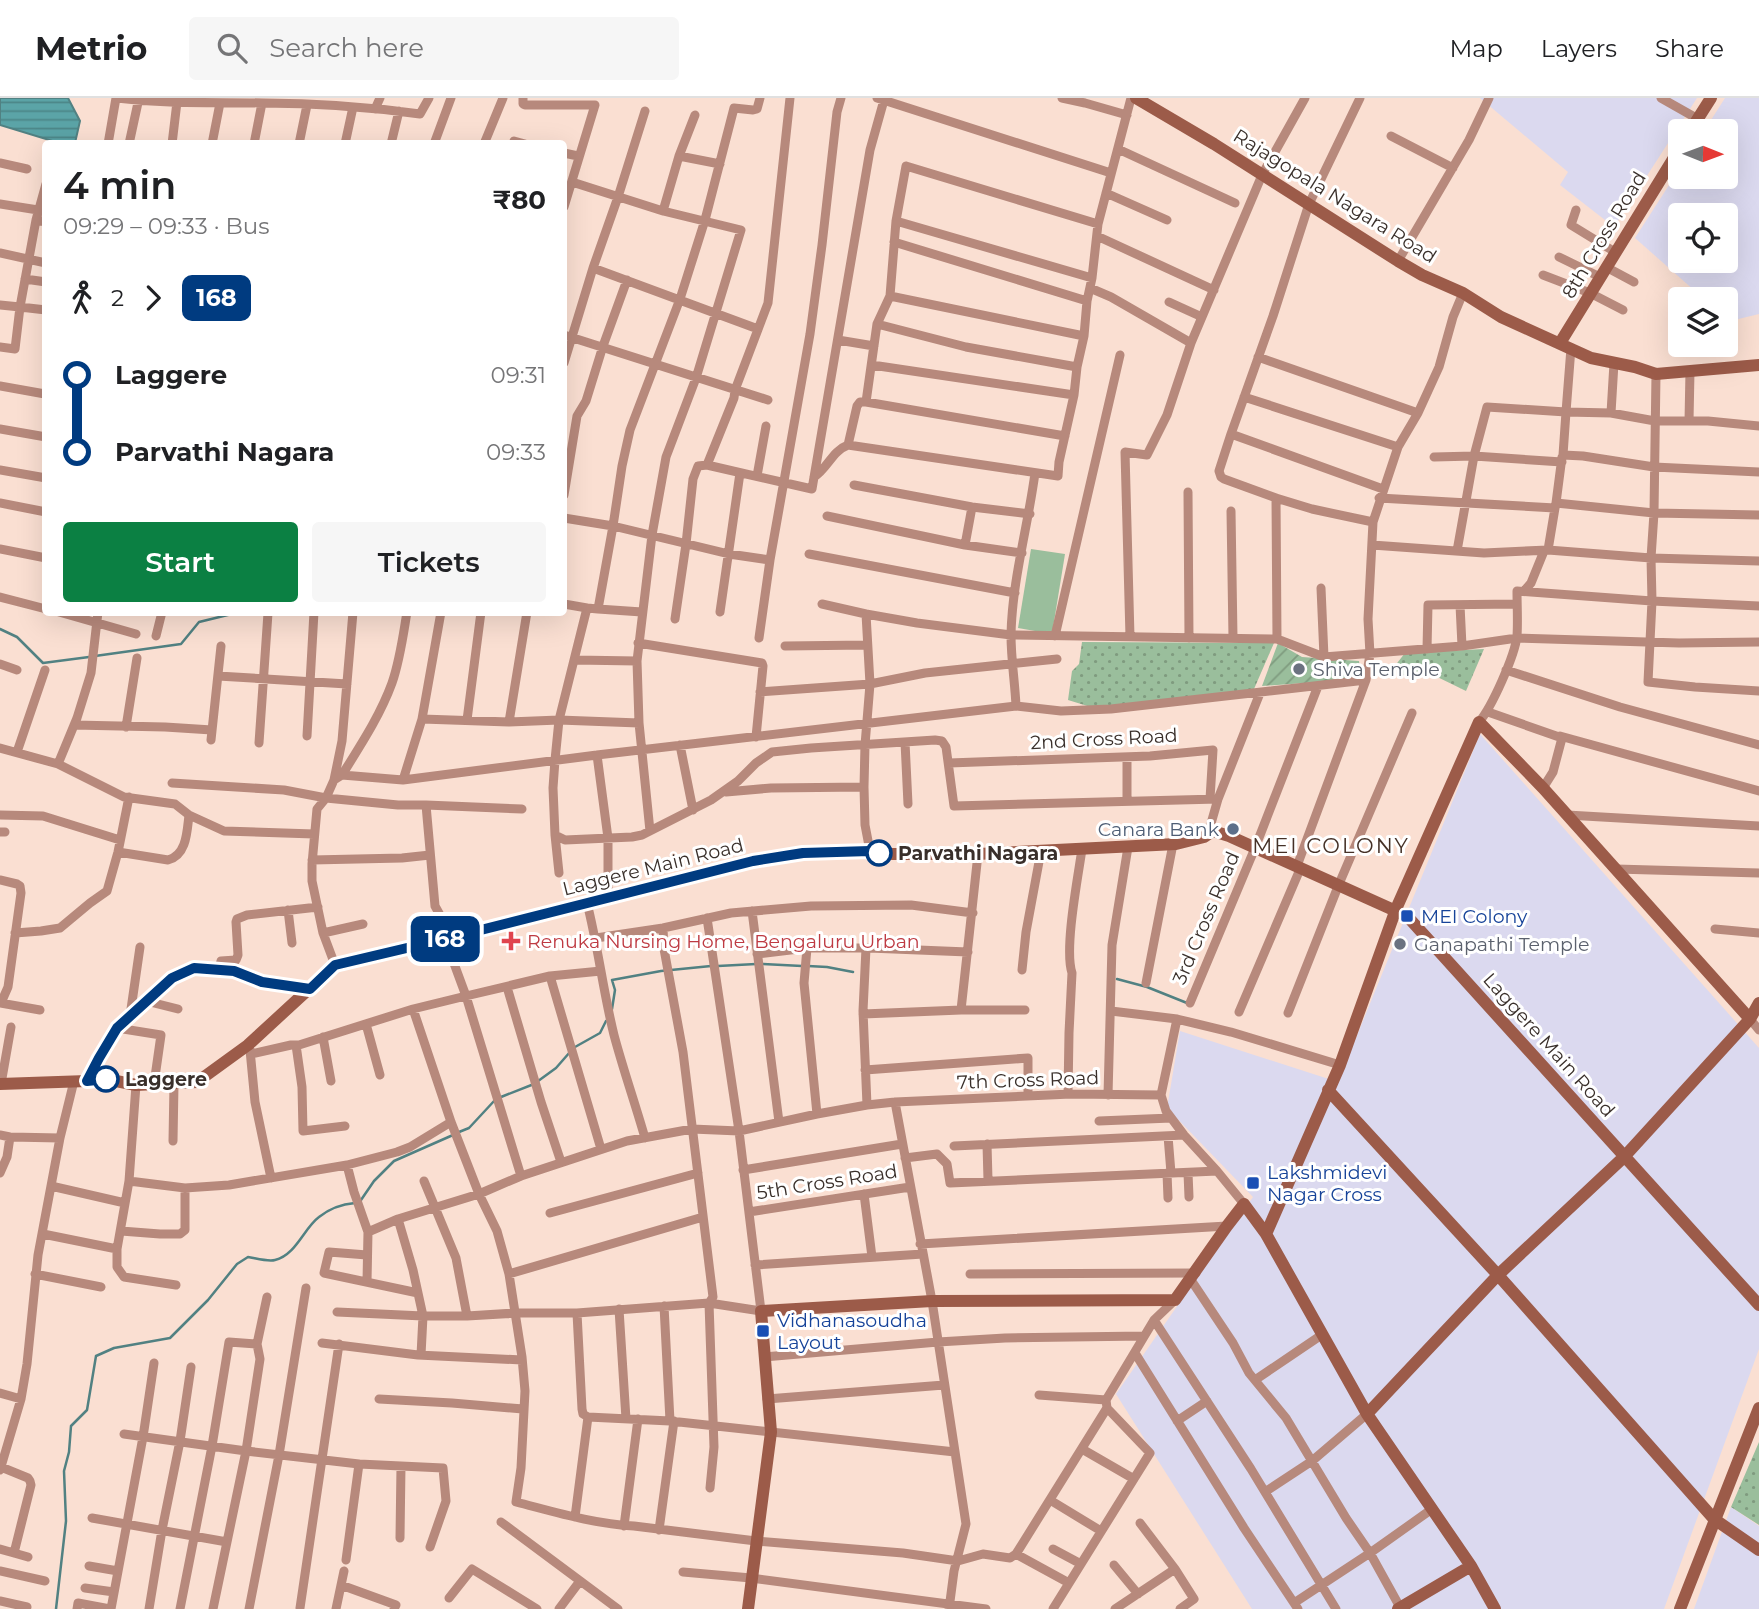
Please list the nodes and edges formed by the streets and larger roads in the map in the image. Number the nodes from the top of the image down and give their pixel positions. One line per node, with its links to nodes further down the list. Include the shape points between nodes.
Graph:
1 (117, 98): 16 (street); 35 (street)
2 (380, 98): 28 (street)
3 (429, 98): 29 (street, via 420,114)
4 (451, 98): 43 (street)
5 (503, 98): 44 (street)
6 (523, 98): 47 (street, via 525,105 595,105)
7 (760, 98): 50 (street, via 757,109 734,108)
8 (790, 98): 100 (street, via 768,303)
9 (841, 98): 152 (street, via 810,334)
10 (1064, 98): 32 (street)
11 (1305, 98): 55 (street)
12 (1360, 98): 62 (street)
13 (1489, 98): 52 (street)
14 (1661, 98): 33 (street)
15 (1711, 98): 33 (street)
16 (138, 99): 20 (street); 36 (street)
17 (880, 99): 54 (street); 103 (street)
18 (201, 100): 20 (street); 24 (street)
19 (1141, 100): 32 (street); 55 (street, Rajagopala Nagara Road)
20 (172, 101): 37 (street)
21 (246, 101): 24 (street); 25 (street)
22 (290, 101): 25 (street); 26 (street)
23 (332, 102): 26 (street); 27 (street)
24 (220, 103): 38 (street)
25 (262, 103): 39 (street)
26 (307, 105): 40 (street)
27 (353, 107): 28 (street); 41 (street)
28 (375, 109): 29 (street)
29 (399, 111): 42 (street)
30 (645, 111): 59 (street)
31 (695, 115): 48 (street)
32 (1127, 116): 45 (street)
33 (1698, 119)
34 (1391, 136): 52 (street)
35 (109, 140)
36 (130, 140)
37 (172, 140)
38 (213, 140)
39 (255, 140)
40 (300, 140)
41 (346, 140)
42 (392, 140)
43 (436, 140)
44 (486, 140)
45 (1118, 149): 54 (street); 61 (street)
46 (567, 154): 47 (street)
47 (578, 156): 56 (street)
48 (680, 156): 50 (street); 64 (street)
49 (0, 163): 53 (street)
50 (720, 163): 66 (street)
51 (1668, 167): 72 (street, 8th Cross Road)
52 (1452, 168): 76 (street)
53 (27, 169)
54 (1111, 173): 57 (street)
55 (1262, 175): 62 (street, Rajagopala Nagara Road); 86 (street)
56 (572, 182): 58 (street); 59 (street)
57 (1106, 193): 67 (street); 69 (street)
58 (567, 195)
59 (618, 197): 64 (street); 78 (street)
60 (0, 204): 65 (street)
61 (1235, 204)
62 (1309, 204): 76 (street, Rajagopala Nagara Road); 110 (street)
63 (1576, 209): 72 (street, via 1571,225)
64 (663, 211): 66 (street)
65 (40, 217): 75 (street)
66 (705, 220): 90 (street); 97 (street, via 741,230)
67 (1167, 220)
68 (896, 221): 69 (street, via 906,166); 71 (street); 85 (street)
69 (1098, 224): 70 (street)
70 (1097, 236): 85 (street); 86 (street)
71 (894, 242): 89 (street); 91 (street)
72 (1615, 252): 79 (street, 8th Cross Road)
73 (0, 253): 75 (street)
74 (1559, 257): 79 (street)
75 (29, 260): 77 (street); 81 (street)
76 (1398, 261): 87 (street, Rajagopala Nagara Road)
77 (42, 262)
78 (593, 268): 82 (street); 101 (street)
79 (1603, 272): 84 (street); 88 (street, 8th Cross Road)
80 (1543, 275): 88 (street)
81 (25, 279): 83 (street); 94 (street)
82 (627, 280): 90 (street); 105 (street)
83 (42, 281)
84 (1634, 282)
85 (1091, 283): 91 (street); 104 (street)
86 (1213, 290): 98 (street)
87 (1463, 293): 107 (street, Rajagopala Nagara Road, via 1501,317); 127 (street, via 1439,367)
88 (1590, 293): 96 (street); 107 (street, 8th Cross Road)
89 (890, 296): 99 (street); 102 (street)
90 (680, 299): 97 (street); 114 (street)
91 (1087, 301): 102 (street)
92 (1169, 302): 98 (street)
93 (0, 305): 94 (street)
94 (20, 307): 95 (street); 108 (street, via 15,349)
95 (42, 310)
96 (1623, 310)
97 (717, 314): 100 (street); 118 (street)
98 (1202, 317): 104 (street)
99 (877, 324): 106 (street); 115 (street)
100 (758, 329): 120 (street)
101 (567, 337): 105 (street)
102 (1084, 337): 115 (street)
103 (838, 340): 106 (street); 151 (street)
104 (1191, 343): 214 (street, via 1167,415 1147,455 1125,452)
105 (603, 346): 114 (street); 149 (street, via 577,416)
106 (874, 346): 112 (street)
107 (1566, 346): 111 (street, Rajagopala Nagara Road); 126 (street)
108 (0, 347)
109 (1120, 355): 213 (street)
110 (1258, 357): 123 (street); 127 (street)
111 (1614, 363): 117 (street, Rajagopala Nagara Road); 128 (street)
112 (872, 365): 122 (street); 125 (street)
113 (1759, 365): 116 (street, Rajagopala Nagara Road)
114 (654, 366): 118 (street); 169 (street, via 628,441)
115 (1077, 367): 122 (street)
116 (1690, 371): 117 (street, Rajagopala Nagara Road); 130 (street)
117 (1656, 374): 129 (street)
118 (696, 378): 120 (street); 170 (street, via 666,457)
119 (0, 386): 121 (street)
120 (735, 390): 124 (street); 142 (street)
121 (42, 393)
122 (1073, 395): 136 (street)
123 (1244, 397): 134 (street); 138 (street)
124 (768, 400)
125 (866, 402): 136 (street); 137 (street, via 860,402)
126 (1566, 412): 128 (street); 139 (street, via 1487,407); 141 (street)
127 (1418, 413): 138 (street)
128 (1611, 413): 129 (street)
129 (1655, 421): 130 (street); 143 (street)
130 (1689, 421): 132 (street)
131 (766, 426): 150 (street)
132 (1759, 426)
133 (0, 429): 135 (street)
134 (1230, 433): 155 (street); 156 (street, via 1221,477)
135 (42, 436)
136 (1065, 436): 147 (street, via 1058,476)
137 (848, 445): 147 (street); 151 (street)
138 (1398, 447): 155 (street)
139 (1474, 456): 140 (street); 141 (street); 158 (street)
140 (1434, 457)
141 (1562, 458): 143 (street, via 1583,456); 159 (street)
142 (707, 465): 146 (street); 171 (street, via 698,466 694,479)
143 (1654, 467): 145 (street); 163 (street)
144 (0, 470): 148 (street)
145 (1759, 472)
146 (740, 473): 150 (street); 178 (street)
147 (1035, 473): 164 (street)
148 (42, 477)
149 (567, 477)
150 (757, 477): 152 (street)
151 (814, 477): 152 (street, via 812,489)
152 (783, 482): 182 (street)
153 (854, 485): 160 (street)
154 (1188, 492): 216 (street)
155 (1381, 494): 158 (street); 168 (street)
156 (1276, 498): 168 (street); 219 (street)
157 (0, 503): 161 (street)
158 (1465, 503): 159 (street); 176 (street)
159 (1556, 506): 163 (street); 175 (street)
160 (972, 507): 164 (street); 172 (street)
161 (42, 511)
162 (1231, 511): 217 (street)
163 (1654, 513): 165 (street); 181 (street)
164 (1030, 514): 177 (street)
165 (1759, 515)
166 (827, 516): 172 (street)
167 (567, 518): 169 (street)
168 (1373, 522): 173 (street)
169 (613, 526): 170 (street); 196 (street)
170 (652, 535): 171 (street); 197 (street)
171 (686, 544): 178 (street); 209 (street)
172 (965, 545): 177 (street)
173 (1372, 545): 176 (street); 228 (street)
174 (0, 549): 180 (street)
175 (1546, 550): 176 (street); 181 (street); 185 (street)
176 (1457, 551)
177 (1022, 553): 186 (street)
178 (729, 554): 182 (street); 198 (street)
179 (809, 554): 186 (street)
180 (42, 557)
181 (1651, 558): 183 (street); 188 (street)
182 (770, 560): 215 (street)
183 (1759, 561)
184 (1321, 588): 229 (street)
185 (1524, 591): 188 (street); 190 (street, via 1517,591)
186 (1015, 593): 211 (street)
187 (0, 597): 194 (street)
188 (1652, 601): 193 (street); 220 (street)
189 (822, 604): 199 (street)
190 (1517, 604): 192 (street); 218 (street)
191 (567, 605): 195 (street)
192 (1460, 605): 226 (street); 227 (street, via 1428,606)
193 (1759, 607)
194 (42, 608)
195 (587, 608): 196 (street); 232 (street)
196 (598, 609): 197 (street)
197 (642, 612): 222 (street)
198 (720, 612)
199 (866, 614): 211 (street); 223 (street)
200 (161, 616): 212 (street)
201 (268, 616): 240 (street)
202 (314, 616): 242 (street)
203 (353, 616): 243 (street)
204 (406, 616): 277 (street, via 392,683 369,731)
205 (439, 616): 252 (street)
206 (480, 616): 253 (street)
207 (526, 616): 255 (street)
208 (97, 618): 210 (street); 259 (street, via 91,673)
209 (675, 619)
210 (136, 634)
211 (1012, 635): 213 (street); 234 (street)
212 (156, 636)
213 (1055, 636): 214 (street)
214 (1130, 637): 216 (street)
215 (760, 638)
216 (1189, 638): 217 (street)
217 (1233, 638): 219 (street)
218 (1517, 638): 220 (street); 226 (street); 238 (street)
219 (1277, 639): 229 (street)
220 (1650, 642): 221 (street); 246 (street, via 1648,682)
221 (1759, 642)
222 (638, 643): 233 (street); 247 (street, via 758,661 763,666)
223 (867, 645): 225 (street); 244 (street)
224 (221, 646): 239 (street)
225 (785, 646)
226 (1462, 646): 227 (street)
227 (1427, 649): 228 (street)
228 (1370, 654): 229 (street); 241 (street)
229 (1324, 657)
230 (137, 658): 260 (street)
231 (1057, 659): 234 (street)
232 (575, 660): 233 (street); 254 (street)
233 (637, 662): 257 (street)
234 (1013, 663): 244 (street); 249 (street)
235 (0, 664): 236 (street)
236 (17, 670)
237 (45, 670): 271 (street)
238 (1506, 670): 250 (street); 267 (street)
239 (218, 676): 240 (street); 260 (street, via 212,735 164,727)
240 (263, 679): 242 (street); 264 (street)
241 (1366, 680): 245 (street); 312 (street)
242 (310, 682): 243 (street); 261 (street)
243 (347, 684): 277 (street)
244 (870, 684): 247 (street); 258 (street)
245 (1318, 686): 248 (street); 304 (street, 3rd Cross Road)
246 (1759, 691)
247 (760, 692): 262 (street)
248 (1260, 693): 249 (street, via 1086,711); 286 (street)
249 (1016, 706): 258 (street)
250 (1488, 712): 256 (street); 263 (street)
251 (1412, 713): 317 (street)
252 (422, 719): 253 (street); 278 (street)
253 (467, 720): 255 (street)
254 (559, 720): 255 (street); 257 (street); 274 (street)
255 (509, 722)
256 (1479, 722): 281 (street); 321 (street)
257 (639, 723): 270 (street)
258 (866, 724): 262 (street); 268 (street)
259 (74, 725): 260 (street); 276 (street)
260 (126, 727)
261 (307, 736)
262 (756, 737): 266 (street)
263 (1560, 737): 281 (street, via 1553,772); 283 (street)
264 (259, 743)
265 (905, 743): 268 (street); 275 (street, via 942,741); 288 (street)
266 (680, 745): 270 (street); 291 (street)
267 (1759, 745)
268 (864, 746): 280 (street); 282 (street, via 772,752)
269 (0, 748): 271 (street)
270 (641, 750): 272 (street); 296 (street)
271 (17, 752): 276 (street)
272 (597, 755): 274 (street); 300 (street)
273 (1127, 757): 275 (street, 2nd Cross Road); 286 (street, 2nd Cross Road, via 1213,750); 287 (street)
274 (555, 760): 278 (street); 299 (street)
275 (948, 763): 287 (street, via 954,806)
276 (58, 764): 284 (street)
277 (338, 778): 278 (street); 285 (street)
278 (403, 780)
279 (172, 783): 285 (street)
280 (864, 787): 282 (street); 306 (street)
281 (1543, 788): 294 (street)
282 (723, 792): 291 (street)
283 (1759, 792)
284 (129, 797): 293 (street, via 174,804); 301 (street)
285 (326, 797): 289 (street); 297 (street, via 317,809)
286 (1214, 799): 287 (street); 298 (street)
287 (1126, 801)
288 (908, 804)
289 (426, 805): 290 (street); 310 (street)
290 (523, 809)
291 (693, 810): 296 (street)
292 (0, 815): 301 (street, via 43,816)
293 (190, 815): 297 (street, via 224,831); 308 (street, via 184,847 174,858)
294 (1567, 815): 295 (street); 313 (street)
295 (1759, 826)
296 (650, 831): 300 (street)
297 (314, 834): 311 (street)
298 (1208, 834): 302 (street, Laggere Main Road); 304 (street, Laggere Main Road, via 1213,831)
299 (555, 835): 300 (street, via 565,840); 314 (street)
300 (608, 838): 318 (street)
301 (120, 840): 308 (street)
302 (1173, 844): 303 (street, Laggere Main Road); 347 (street)
303 (1128, 847): 305 (street, Laggere Main Road); 360 (street, via 1112,945)
304 (1255, 848): 312 (street, Laggere Main Road); 353 (street, 3rd Cross Road)
305 (1082, 849): 307 (street, Laggere Main Road); 384 (street, via 1069,964)
306 (870, 851): 309 (street, Laggere Main Road); 318 (street, Laggere Main Road, via 803,853 753,861)
307 (1041, 851): 309 (street, Laggere Main Road); 344 (street)
308 (118, 852): 329 (street, via 107,891 60,928)
309 (978, 854): 324 (street)
310 (430, 855): 311 (street); 333 (street, via 435,906)
311 (312, 860): 320 (street)
312 (1299, 867): 317 (street, Laggere Main Road); 361 (street)
313 (1616, 869): 315 (street); 366 (street)
314 (559, 873)
315 (1759, 873)
316 (0, 880): 329 (street, via 20,886)
317 (1339, 884): 321 (street, Laggere Main Road); 362 (street)
318 (608, 897): 319 (street, Laggere Main Road)
319 (587, 903): 332 (street); 333 (street, Laggere Main Road)
320 (318, 908): 322 (street); 330 (street)
321 (1396, 909): 374 (street); 408 (street, Laggere Main Road, via 1407,915)
322 (288, 910): 334 (street); 343 (street, via 237,919 238,955 236,960 220,961)
323 (751, 911): 324 (street, via 811,905 911,905); 325 (street); 341 (street)
324 (973, 914): 339 (street)
325 (708, 918): 327 (street); 397 (street)
326 (363, 924): 330 (street)
327 (663, 928): 332 (street); 396 (street)
328 (1715, 929): 331 (street)
329 (15, 933): 340 (street)
330 (323, 933): 342 (street)
331 (1759, 933)
332 (596, 938): 345 (street)
333 (445, 939): 342 (street, Laggere Main Road); 350 (street)
334 (292, 943)
335 (140, 947): 364 (street)
336 (807, 947): 337 (street); 341 (street); 390 (street, via 804,983)
337 (866, 948): 339 (street); 363 (street)
338 (0, 950): 340 (street)
339 (968, 952): 358 (street)
340 (12, 954): 352 (street, via 8,988)
341 (757, 954): 393 (street)
342 (335, 965): 349 (street)
343 (219, 969): 349 (street); 351 (street, via 194,968 172,978)
344 (1022, 970)
345 (601, 971): 346 (street); 402 (street)
346 (550, 976): 348 (street); 407 (street)
347 (1146, 983)
348 (507, 986): 350 (street); 410 (street)
349 (310, 989): 373 (street)
350 (466, 996): 356 (street); 418 (street)
351 (146, 1001): 355 (street); 364 (street)
352 (0, 1003): 357 (street)
353 (1190, 1003)
354 (1759, 1003): 366 (street)
355 (178, 1009)
356 (413, 1009): 367 (street); 395 (street)
357 (40, 1010)
358 (961, 1010): 359 (street); 363 (street)
359 (1025, 1010)
360 (1111, 1011): 365 (street); 385 (street)
361 (1239, 1012)
362 (1288, 1013)
363 (863, 1014): 375 (street)
364 (130, 1016): 369 (street)
365 (1177, 1019): 374 (street); 386 (street)
366 (1750, 1019): 370 (street); 408 (street)
367 (366, 1024): 371 (street); 376 (street)
368 (11, 1027): 380 (street)
369 (117, 1028): 377 (street); 381 (street, via 161,1035)
370 (1759, 1030)
371 (323, 1038): 372 (street); 378 (street)
372 (296, 1045): 373 (street); 394 (street, via 303,1131)
373 (250, 1049): 379 (street, via 197,1083); 419 (street, via 255,1102)
374 (1340, 1066): 383 (street)
375 (865, 1070): 387 (street, via 1028,1058); 389 (street)
376 (380, 1075)
377 (81, 1081): 380 (street); 382 (street, via 106,1079); 401 (street)
378 (331, 1081)
379 (174, 1083): 381 (street); 403 (street)
380 (1, 1084)
381 (154, 1084): 382 (street)
382 (136, 1085): 421 (street)
383 (1328, 1090): 441 (street); 450 (street)
384 (1068, 1094): 385 (street, 7th Cross Road); 387 (street, 7th Cross Road)
385 (1108, 1095): 386 (street, 7th Cross Road)
386 (1161, 1095): 391 (street)
387 (1028, 1096): 388 (street, 7th Cross Road)
388 (895, 1102): 389 (street, 7th Cross Road); 404 (street)
389 (867, 1105): 390 (street, 7th Cross Road)
390 (817, 1114): 393 (street, 7th Cross Road)
391 (1171, 1118): 392 (street); 398 (street)
392 (1099, 1121)
393 (779, 1122): 397 (street, 7th Cross Road)
394 (345, 1126)
395 (453, 1126): 411 (street, via 397,1152); 426 (street)
396 (692, 1129): 397 (street, 7th Cross Road); 402 (street, 7th Cross Road); 415 (street)
397 (738, 1131): 412 (street)
398 (1184, 1135): 400 (street); 413 (street)
399 (5, 1136): 401 (street); 414 (street, via 7,1157)
400 (1168, 1136): 405 (street); 416 (street)
401 (60, 1138): 423 (street)
402 (645, 1138): 407 (street, 7th Cross Road)
403 (173, 1141)
404 (902, 1144): 409 (street); 412 (street)
405 (987, 1144): 406 (street); 420 (street)
406 (954, 1146)
407 (601, 1149): 410 (street, 7th Cross Road)
408 (1624, 1157): 450 (street); 461 (street, Laggere Main Road)
409 (905, 1158): 420 (street, via 937,1154 947,1164 950,1183); 424 (street)
410 (561, 1162): 418 (street, 7th Cross Road)
411 (346, 1165): 419 (street); 439 (street)
412 (743, 1170): 433 (street)
413 (1217, 1171): 417 (street); 431 (street)
414 (0, 1173)
415 (698, 1173): 434 (street); 435 (street)
416 (1169, 1173): 417 (street); 420 (street); 428 (street)
417 (1188, 1173): 429 (street)
418 (521, 1175): 426 (street, 7th Cross Road)
419 (271, 1178): 425 (street)
420 (988, 1180)
421 (129, 1181): 425 (street); 430 (street)
422 (424, 1181): 432 (street)
423 (51, 1186): 430 (street); 440 (street)
424 (910, 1187): 427 (street, 5th Cross Road); 443 (street)
425 (185, 1188): 438 (street, via 185,1230 180,1234)
426 (479, 1194): 432 (street, 7th Cross Road); 448 (street, via 497,1231)
427 (864, 1194): 433 (street, 5th Cross Road); 445 (street)
428 (1168, 1198)
429 (1189, 1198)
430 (125, 1203): 438 (street)
431 (1244, 1205): 437 (street); 441 (street)
432 (435, 1207): 436 (street, 7th Cross Road); 469 (street, via 456,1258)
433 (749, 1212): 446 (street)
434 (550, 1213)
435 (703, 1217): 448 (street); 460 (street, via 713,1297)
436 (398, 1219): 439 (street, 7th Cross Road); 456 (street)
437 (1227, 1226): 443 (street); 451 (street)
438 (121, 1231): 442 (street)
439 (368, 1232): 444 (street)
440 (43, 1234): 442 (street); 447 (street)
441 (1266, 1234): 471 (street)
442 (117, 1249): 453 (street, via 117,1267 124,1277)
443 (921, 1249): 445 (street); 459 (street)
444 (367, 1255): 452 (street); 452 (street, via 330,1252 324,1273)
445 (872, 1257): 446 (street)
446 (755, 1265): 464 (street)
447 (36, 1274): 454 (street); 487 (street)
448 (509, 1274): 466 (street)
449 (970, 1274): 451 (street)
450 (1498, 1275): 494 (street); 524 (street)
451 (1193, 1276): 458 (street); 483 (street)
452 (367, 1282): 456 (street)
453 (176, 1285)
454 (101, 1287)
455 (306, 1288): 510 (street)
456 (418, 1293): 468 (street)
457 (267, 1297): 475 (street)
458 (1175, 1300): 459 (street); 470 (street)
459 (932, 1301): 464 (street); 473 (street)
460 (709, 1303): 462 (street); 464 (street); 500 (street)
461 (1759, 1305)
462 (664, 1306): 463 (street); 498 (street)
463 (619, 1310): 467 (street); 496 (street)
464 (761, 1311): 479 (street)
465 (337, 1312): 468 (street)
466 (516, 1313): 467 (street); 469 (street); 480 (street)
467 (577, 1313): 495 (street, via 582,1409)
468 (423, 1316): 469 (street); 478 (street)
469 (467, 1316)
470 (1154, 1320): 472 (street); 490 (street)
471 (1322, 1334): 483 (street); 494 (street)
472 (1144, 1336): 473 (street); 477 (street)
473 (938, 1342): 479 (street); 484 (street)
474 (322, 1343): 476 (street)
475 (257, 1344): 506 (street, via 229,1342); 508 (street, via 260,1359)
476 (339, 1344): 478 (street); 511 (street)
477 (1135, 1353): 491 (street); 499 (street)
478 (422, 1355): 480 (street)
479 (764, 1357): 489 (street)
480 (522, 1360): 493 (street)
481 (154, 1363): 504 (street)
482 (191, 1367): 505 (street)
483 (1255, 1380): 512 (street)
484 (944, 1385): 489 (street); 509 (street)
485 (0, 1393): 487 (street)
486 (1039, 1395): 491 (street)
487 (21, 1399): 515 (street)
488 (379, 1399): 493 (street)
489 (767, 1399): 502 (street)
490 (1207, 1401): 499 (street); 518 (street)
491 (1107, 1404): 507 (street); 516 (street, via 1150,1453)
492 (1759, 1408): 524 (street)
493 (523, 1409): 521 (street, via 516,1502)
494 (1367, 1414): 512 (street); 520 (street)
495 (588, 1417): 496 (street); 521 (street)
496 (626, 1419): 497 (street)
497 (638, 1419): 498 (street); 527 (street)
498 (672, 1421): 500 (street); 529 (street)
499 (1177, 1422): 567 (street)
500 (714, 1426): 502 (street); 517 (street)
501 (1759, 1427): 524 (street)
502 (771, 1432): 509 (street); 533 (street)
503 (124, 1434): 504 (street)
504 (143, 1437): 505 (street); 526 (street)
505 (180, 1441): 506 (street); 528 (street)
506 (212, 1446): 508 (street); 531 (street)
507 (1082, 1449): 516 (street); 519 (street)
508 (246, 1451): 510 (street); 534 (street)
509 (955, 1452): 544 (street, via 966,1524)
510 (279, 1455): 511 (street); 574 (street)
511 (322, 1460): 513 (street); 575 (street)
512 (1312, 1461): 518 (street); 540 (street)
513 (359, 1464): 514 (street); 543 (street)
514 (401, 1466): 532 (street); 535 (street, via 443,1468 446,1501)
515 (0, 1469): 539 (street, via 31,1485)
516 (1134, 1479): 530 (street)
517 (710, 1488)
518 (1265, 1492): 559 (street)
519 (1050, 1500): 530 (street); 541 (street)
520 (1432, 1509): 540 (street); 548 (street)
521 (575, 1517): 527 (street)
522 (92, 1518): 526 (street)
523 (501, 1522): 556 (street)
524 (1718, 1522): 538 (street); 590 (street); 591 (street)
525 (1140, 1523): 549 (street)
526 (126, 1524): 528 (street); 551 (street)
527 (624, 1526): 529 (street)
528 (162, 1530): 531 (street); 571 (street)
529 (659, 1530): 533 (street)
530 (1101, 1531): 545 (street)
531 (195, 1536): 534 (street); 572 (street)
532 (400, 1538)
533 (756, 1541): 544 (street); 554 (street)
534 (227, 1542): 573 (street)
535 (430, 1547)
536 (0, 1549): 539 (street)
537 (1053, 1549): 545 (street)
538 (1759, 1550)
539 (14, 1553): 542 (street)
540 (1370, 1553): 559 (street); 588 (street)
541 (1016, 1554): 544 (street); 557 (street)
542 (28, 1557)
543 (346, 1560)
544 (958, 1560): 566 (street)
545 (1081, 1564): 557 (street)
546 (1114, 1565): 562 (street)
547 (89, 1566): 551 (street)
548 (1471, 1566): 588 (street); 589 (street)
549 (1175, 1569): 562 (street); 564 (street)
550 (0, 1570): 555 (street)
551 (118, 1571): 561 (street)
552 (344, 1571): 558 (street)
553 (683, 1572): 554 (street)
554 (751, 1578): 566 (street); 581 (street)
555 (45, 1581)
556 (580, 1581): 579 (street); 580 (street)
557 (1069, 1583): 583 (street)
558 (341, 1585): 576 (street); 577 (street, via 396,1605)
559 (1322, 1585): 567 (street); 587 (street)
560 (85, 1588): 561 (street)
561 (114, 1592): 570 (street)
562 (1138, 1594): 584 (street)
563 (449, 1598): 578 (street, via 472,1569)
564 (1194, 1599): 585 (street); 586 (street)
565 (0, 1601): 568 (street)
566 (949, 1606): 582 (street)
567 (1296, 1606)
568 (26, 1609)
569 (77, 1609): 570 (street, via 78,1603)
570 (110, 1609)
571 (149, 1609)
572 (180, 1609)
573 (213, 1609)
574 (249, 1609)
575 (303, 1609)
576 (336, 1609)
577 (394, 1609)
578 (537, 1609)
579 (559, 1609)
580 (618, 1609)
581 (748, 1609)
582 (986, 1609)
583 (1053, 1609)
584 (1115, 1609)
585 (1180, 1609)
586 (1201, 1609)
587 (1336, 1609)
588 (1400, 1609)
589 (1495, 1609)
590 (1680, 1609)
591 (1689, 1609)

